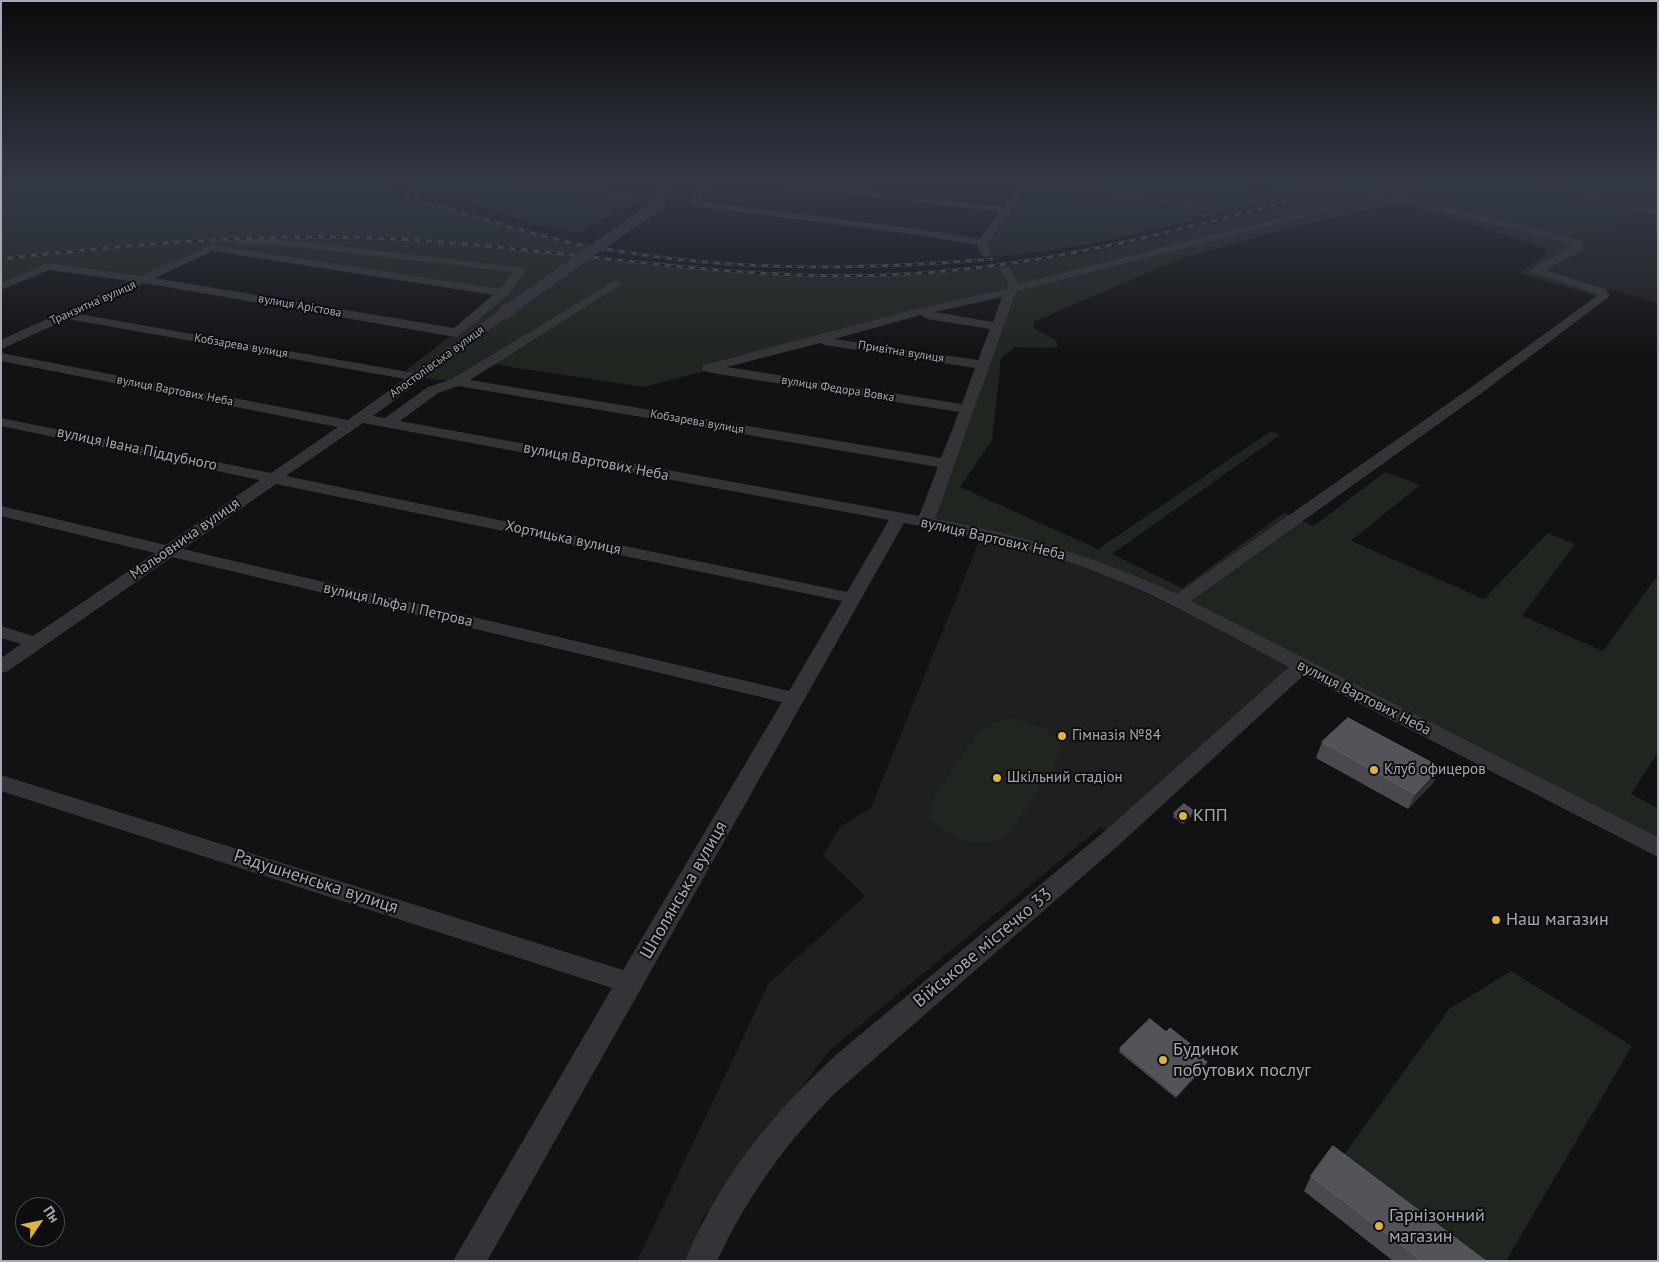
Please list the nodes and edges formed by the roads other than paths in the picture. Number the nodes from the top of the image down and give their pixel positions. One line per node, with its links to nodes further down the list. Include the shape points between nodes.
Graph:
1 (605, 242): 24 (street, Апостолівська вулиця, bridge)
2 (977, 242): 5 (street)
3 (1198, 242): 12 (street, Привітна вулиця)
4 (1574, 242): 37 (street, via 1579,248 1535,271 1600,291 1604,296 1478,390)
5 (983, 243): 7 (street)
6 (216, 245): 9 (street, Транзитна вулиця); 13 (street); 13 (street, via 277,242 521,270)
7 (987, 255)
8 (1005, 269): 12 (street, via 1013,280)
9 (144, 280): 11 (street, via 48,266); 15 (street, Транзитна вулиця); 17 (street, вулиця Арістова)
10 (616, 283): 25 (street)
11 (1, 287)
12 (1012, 290): 14 (street, Привітна вулиця); 16 (street)
13 (503, 293): 17 (street)
14 (916, 313): 16 (street, Привітна вулиця); 18 (street, Привітна вулиця)
15 (67, 315): 19 (street, Транзитна вулиця); 23 (street, Кобзарева вулиця)
16 (997, 326): 21 (street)
17 (456, 332): 23 (street)
18 (819, 340): 21 (street, Привітна вулиця); 22 (street, Привітна вулиця)
19 (1, 345)
20 (1, 358): 27 (street, вулиця Вартових Неба)
21 (983, 365): 26 (street)
22 (709, 368): 26 (street, вулиця Федора Вовка)
23 (401, 375): 24 (street, Кобзарева вулиця)
24 (416, 377): 27 (street, Апостолівська вулиця)
25 (453, 383): 29 (street, via 424,395); 30 (street, Кобзарева вулиця)
26 (967, 409): 30 (street)
27 (360, 418): 29 (street, вулиця Вартових Неба); 31 (street, Мальовнича вулиця)
28 (1, 422): 31 (street, вулиця Івана Піддубного)
29 (389, 422): 33 (street, вулиця Вартових Неба)
30 (946, 464): 34 (street)
31 (273, 477): 35 (street, Мальовнича вулиця); 36 (street, Хортицька вулиця)
32 (1, 511): 35 (street, вулиця Ільфа І Петрова)
33 (899, 518): 34 (street, вулиця Вартових Неба); 36 (street, Шполянська вулиця)
34 (925, 523): 37 (street, вулиця Вартових Неба, via 1022,543 1072,558 1134,581)
35 (166, 551): 39 (street, Мальовнича вулиця); 42 (street, вулиця Ільфа І Петрова)
36 (852, 598): 42 (street, Шполянська вулиця)
37 (1178, 602): 40 (street, вулиця Вартових Неба)
38 (1, 632): 39 (street)
39 (36, 643): 41 (street, Мальовнича вулиця)
40 (1302, 666): 44 (street, вулиця Вартових Неба); 47 (street, Військове містечко 33, via 1113,838 818,1091 759,1158)
41 (1, 667)
42 (795, 699): 45 (street, Шполянська вулиця)
43 (1, 783): 45 (street, Радушненська вулиця)
44 (1658, 848)
45 (630, 983): 46 (street, Шполянська вулиця)
46 (469, 1261)
47 (701, 1261)

